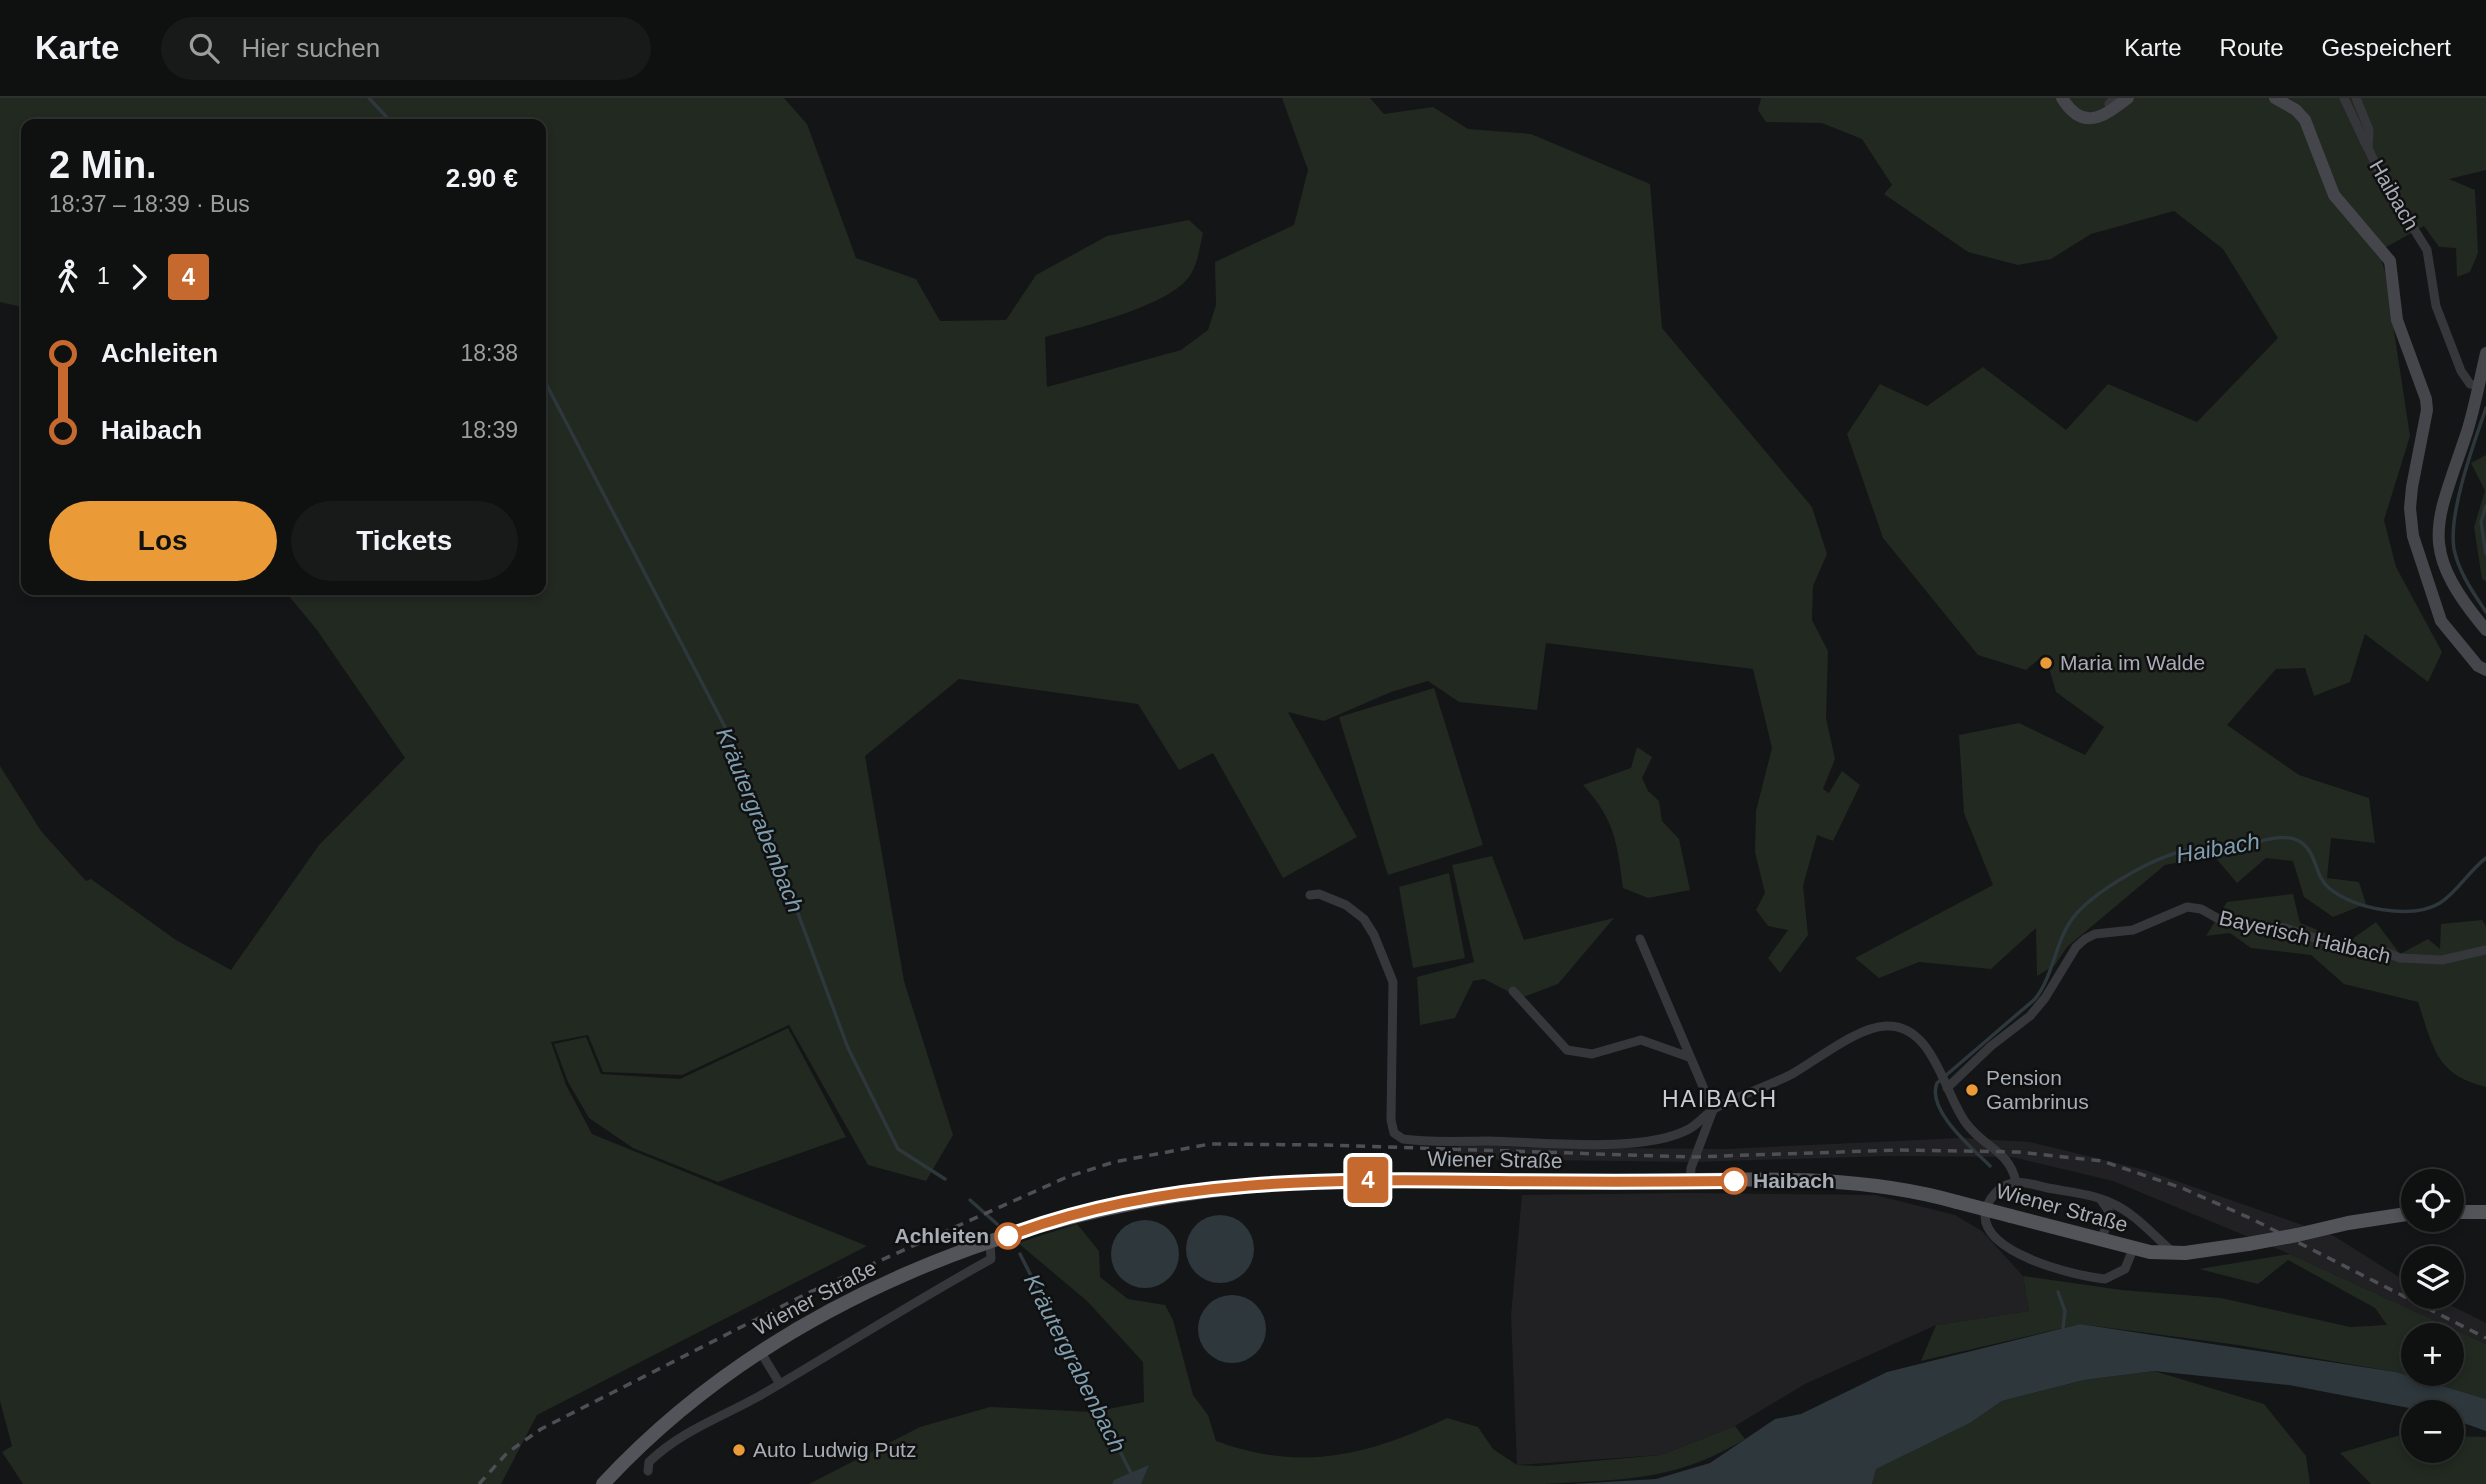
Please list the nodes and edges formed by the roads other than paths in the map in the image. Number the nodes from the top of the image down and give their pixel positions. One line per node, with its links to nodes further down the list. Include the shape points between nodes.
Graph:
1 (2062, 98): 6 (main road, via 2073,113 2088,119)
2 (2128, 98): 6 (main road)
3 (2275, 98): 11 (main road, via 2305,120 2334,195 2390,261 2397,320 2427,410 2410,508 2413,536 2445,629)
4 (2344, 98): 7 (street)
5 (2356, 98): 7 (street, Haibach, via 2369,130)
6 (2114, 104)
7 (2368, 148): 9 (street, Haibach, via 2388,191 2427,250 2436,306 2461,371 2470,384)
8 (2486, 353): 9 (main road)
9 (2478, 386): 10 (main road, via 2443,496 2438,542 2456,591)
10 (2486, 630)
11 (2486, 670)
12 (1310, 895): 18 (street, via 1346,905 1364,919 1392,982 1391,1120 1394,1133 1403,1139 1639,1142 1689,1129)
13 (1640, 939): 16 (street)
14 (2486, 950): 17 (street, Bayerisch Haibach, via 2442,960 2400,958 2347,949 2286,928 2226,923 2187,907 2133,930 2085,939 2030,1016)
15 (1513, 991): 16 (street, via 1567,1050 1592,1054 1641,1040)
16 (1689, 1057): 18 (street)
17 (1946, 1085): 18 (street, via 1931,1053 1912,1034 1886,1026 1864,1031 1790,1075); 20 (street, via 1968,1126 2006,1157)
18 (1713, 1110): 19 (street)
19 (1690, 1182): 25 (main road, Wiener Straße, bridge, via 1849,1182 1919,1191); 26 (main road, Wiener Straße, via 1396,1180 1269,1185 1113,1207)
20 (2016, 1182): 21 (street); 27 (street, via 1989,1200 1985,1214 1990,1230 2012,1250 2038,1263 2105,1279 2125,1269)
21 (2100, 1199): 25 (street, via 2112,1216); 28 (street, via 2133,1216)
22 (2464, 1212): 23 (main road)
23 (2486, 1212)
24 (2401, 1215): 28 (main road, Wiener Straße, bridge)
25 (2100, 1240): 27 (main road, Wiener Straße)
26 (990, 1242): 29 (main road, Wiener Straße, via 882,1285); 30 (street, via 991,1259)
27 (2133, 1249): 28 (main road, Wiener Straße)
28 (2175, 1254)
29 (760, 1352): 30 (street); 31 (main road, Wiener Straße)
30 (780, 1384): 32 (street)
31 (673, 1415): 32 (street); 34 (main road, Wiener Straße)
32 (686, 1433): 33 (street, via 649,1462)
33 (648, 1471)
34 (603, 1484)

